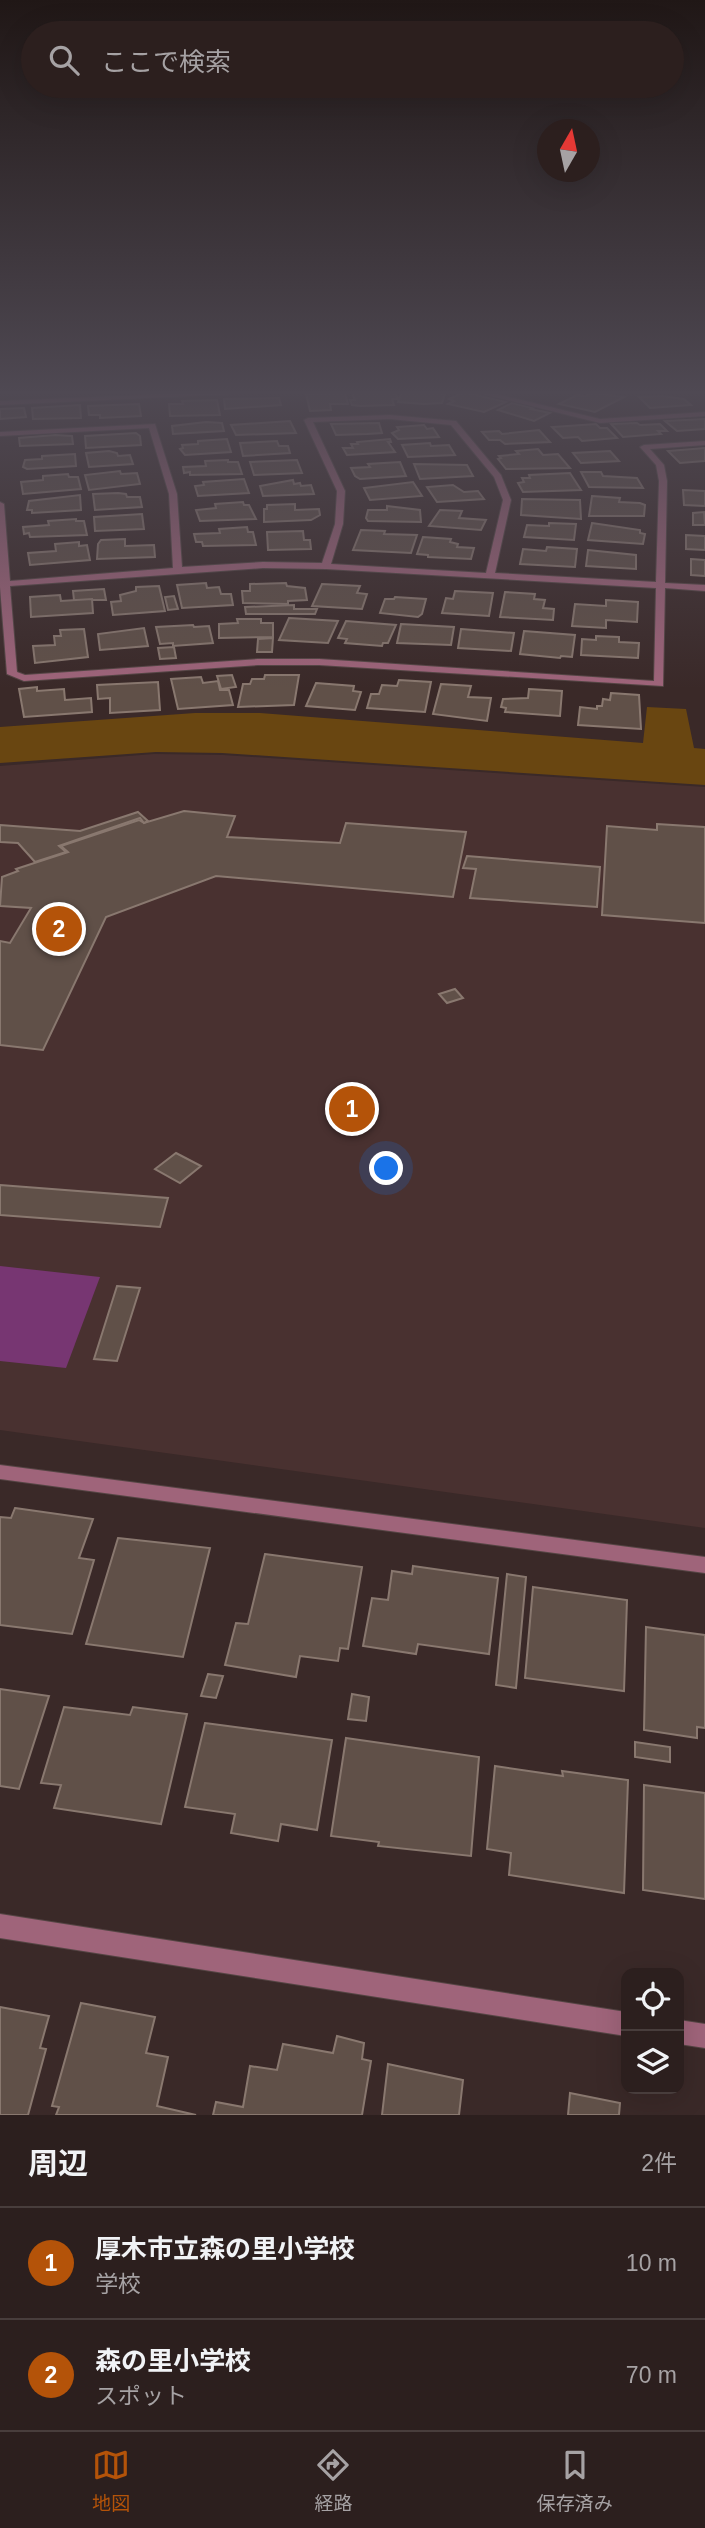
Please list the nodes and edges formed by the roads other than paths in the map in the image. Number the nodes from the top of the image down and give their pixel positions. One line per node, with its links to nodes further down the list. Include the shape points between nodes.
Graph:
1 (172, 492): 7 (street)
2 (341, 492): 6 (street, via 340,524)
3 (504, 492): 8 (street, via 507,500)
4 (663, 492): 10 (street)
5 (0, 505): 9 (street)
6 (326, 566): 7 (street); 8 (street)
7 (178, 570): 9 (street)
8 (491, 576): 10 (street)
9 (2, 584): 10 (street, via 12,674 24,678 319,662 639,684 659,684)
10 (662, 587): 11 (street)
11 (705, 588)
12 (0, 1472): 13 (street)
13 (705, 1565)
14 (0, 1926): 15 (street)
15 (621, 2023)
16 (684, 2033): 17 (street)
17 (705, 2036)

